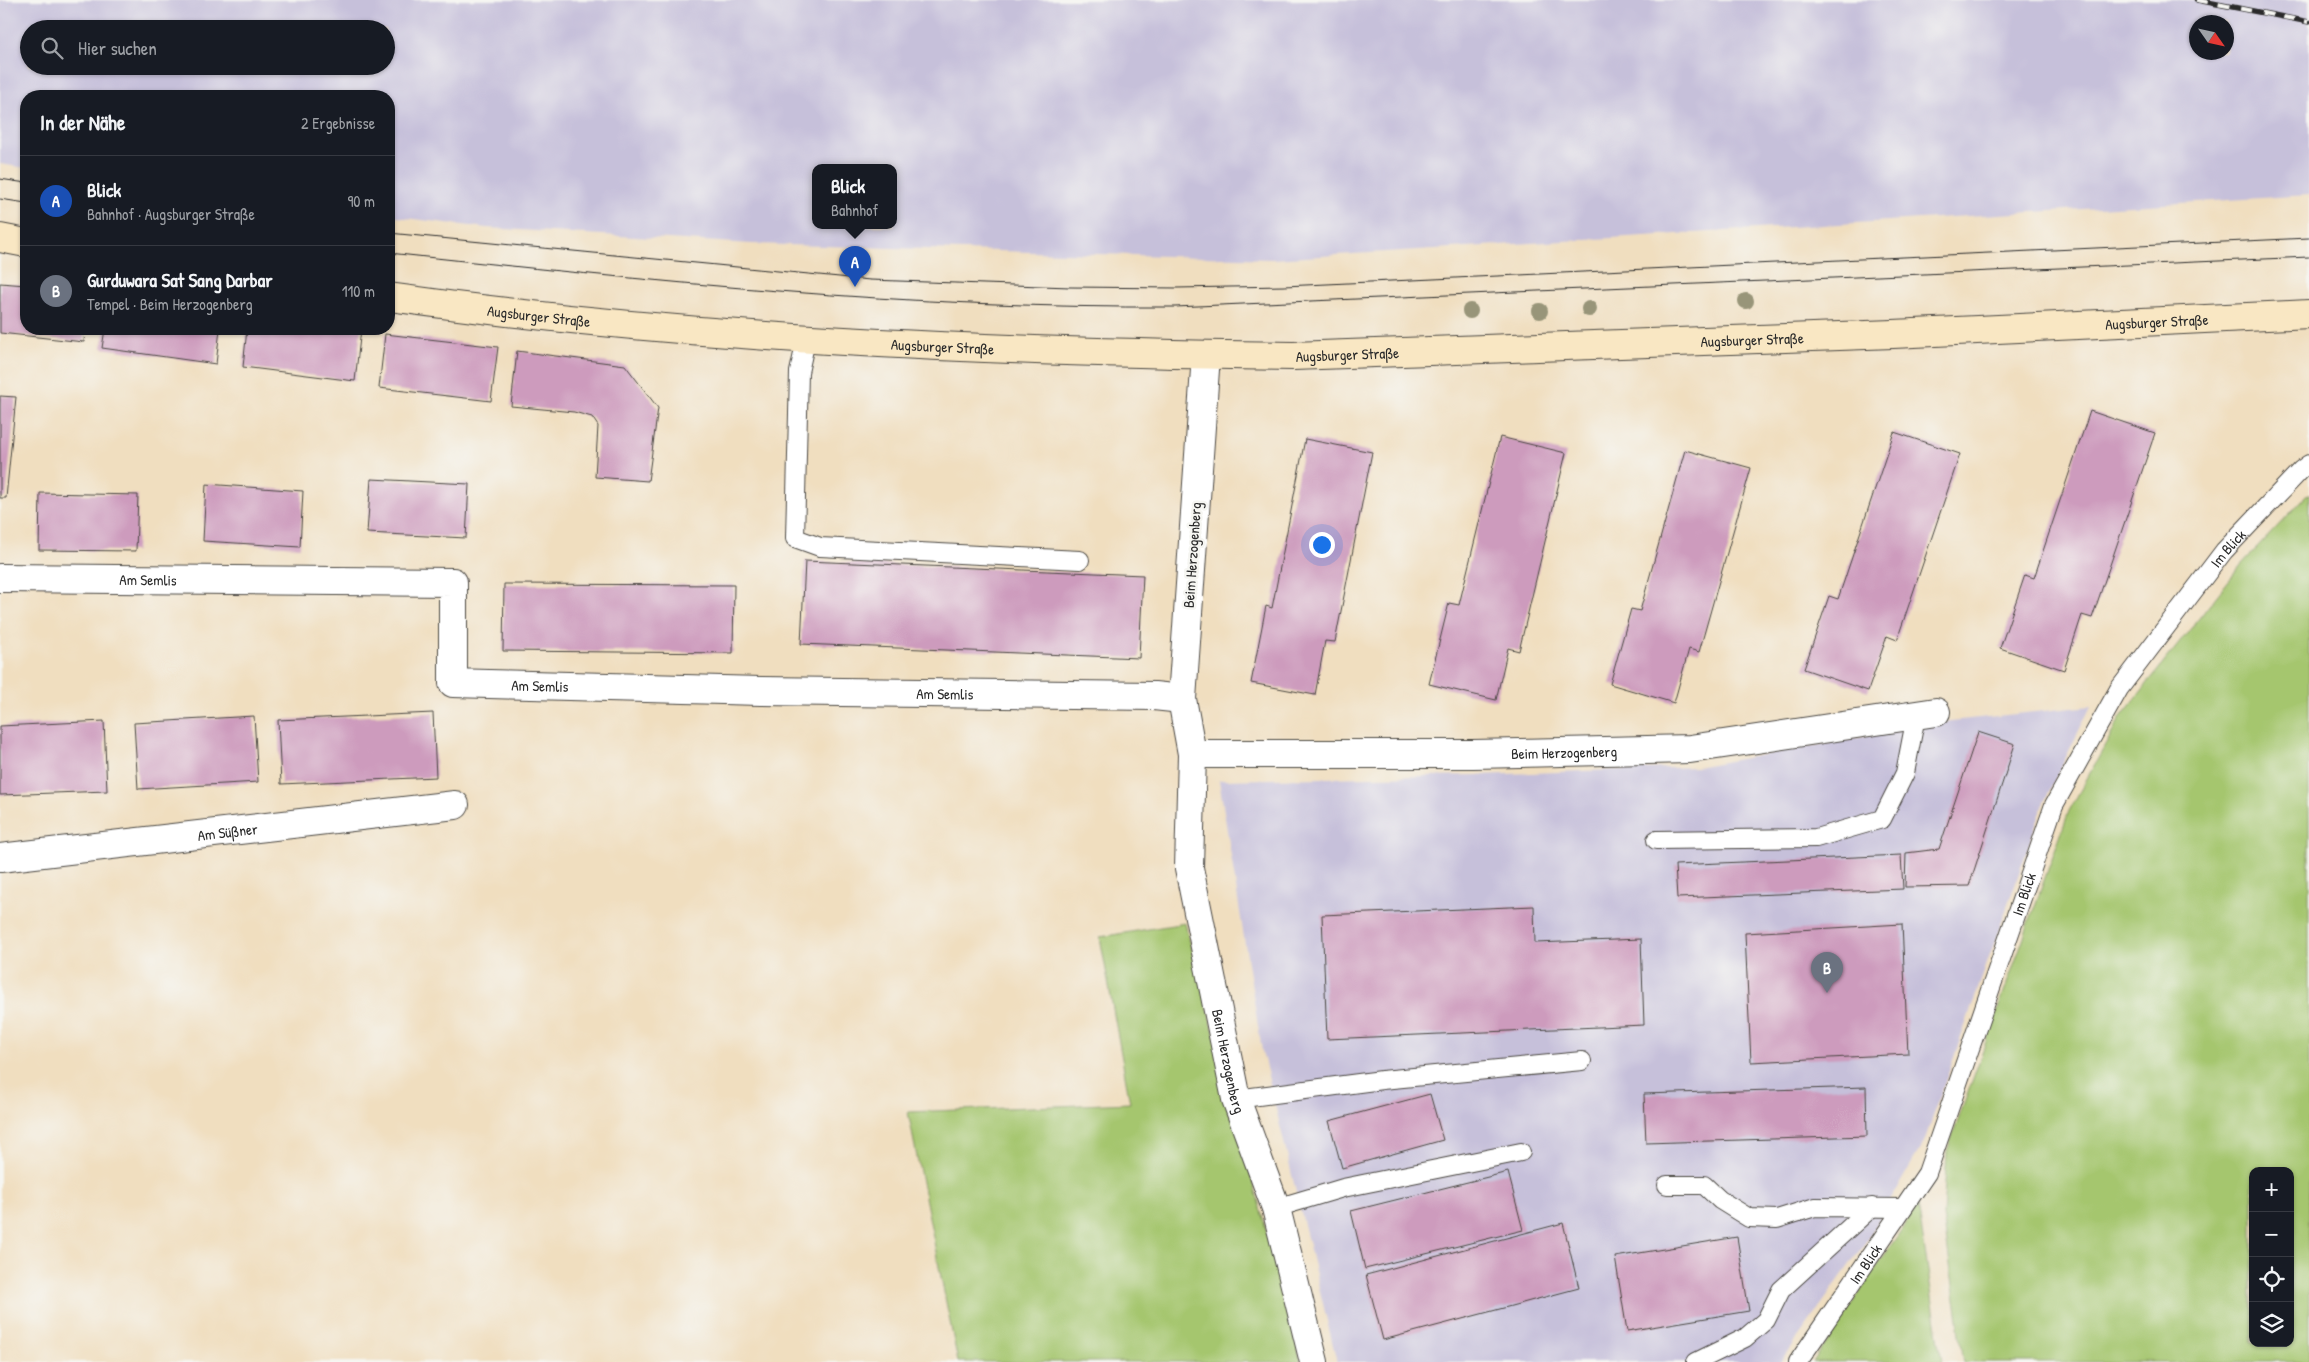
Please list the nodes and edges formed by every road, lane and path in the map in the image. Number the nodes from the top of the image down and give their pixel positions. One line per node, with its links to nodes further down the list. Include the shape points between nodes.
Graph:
1 (0, 238): 2 (main road)
2 (20, 242)
3 (395, 298): 5 (main road, Augsburger Straße, via 510,314)
4 (2309, 314): 6 (main road, Augsburger Straße, via 1627,344 1293,356)
5 (806, 340): 6 (main road, Augsburger Straße); 8 (lane, via 800,372 795,538 820,547)
6 (1206, 355): 10 (street, Beim Herzogenberg)
7 (2309, 464): 22 (lane, Im Blick, via 2224,551 2119,689 2054,805 1927,1172)
8 (1080, 560)
9 (0, 578): 10 (street, Am Semlis, via 453,582 453,683)
10 (1182, 699): 12 (street, Beim Herzogenberg)
11 (1926, 714): 12 (street, Beim Herzogenberg, via 1690,748 1473,754); 14 (lane, via 1905,773 1882,819 1816,838)
12 (1192, 754): 17 (street, Beim Herzogenberg, via 1188,868)
13 (455, 805): 15 (street, Am Süßner)
14 (1656, 840)
15 (0, 858)
16 (1582, 1061): 17 (lane, via 1382,1080)
17 (1236, 1100): 21 (street, Beim Herzogenberg)
18 (1521, 1152): 21 (lane, via 1343,1188)
19 (1667, 1185): 20 (lane, via 1704,1185 1720,1200 1749,1218 1777,1219 1815,1207)
20 (1872, 1207): 22 (lane); 24 (lane, via 1781,1290 1766,1320 1745,1338)
21 (1276, 1208): 23 (street, Beim Herzogenberg)
22 (1903, 1208): 25 (lane, Im Blick)
23 (1314, 1362)
24 (1696, 1362)
25 (1798, 1362)

